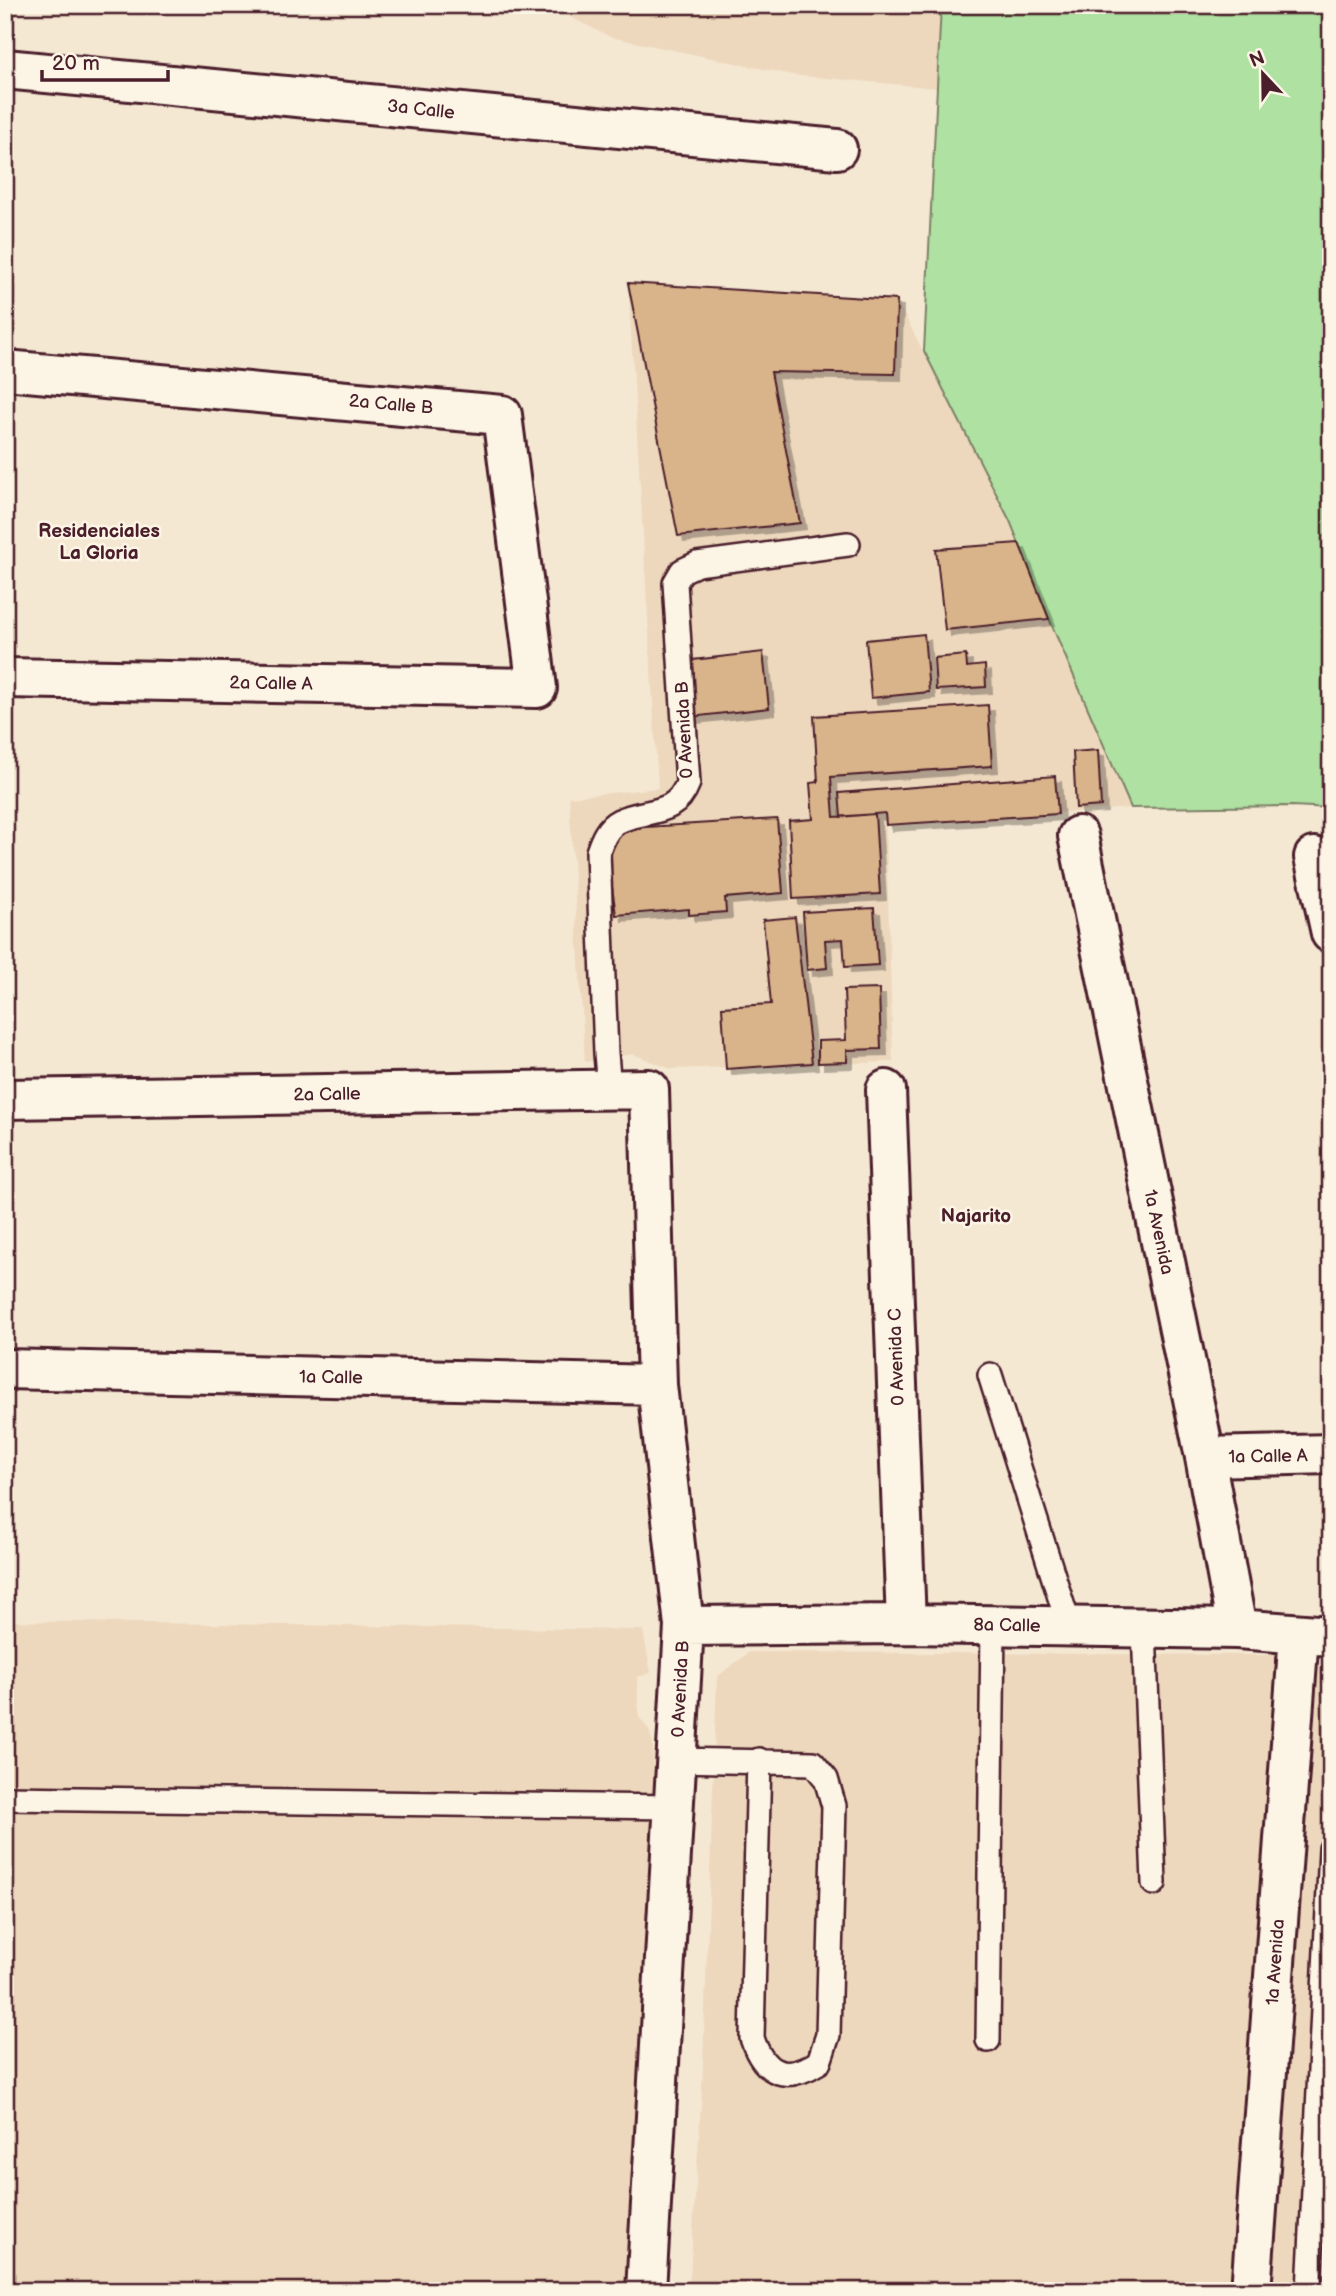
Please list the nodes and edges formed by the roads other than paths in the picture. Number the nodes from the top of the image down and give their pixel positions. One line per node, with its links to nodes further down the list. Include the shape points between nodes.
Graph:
1 (5, 69): 2 (street, 3a Calle)
2 (837, 149)
3 (5, 370): 6 (street, 2a Calle B, via 502,415)
4 (848, 544): 10 (lane, 0 Avenida B, via 697,564 682,571 675,583 688,783 674,805 617,821 604,835 598,852)
5 (5, 678): 6 (street, 2a Calle A)
6 (537, 688)
7 (1078, 836): 18 (street, 1a Avenida)
8 (1314, 857): 9 (street)
9 (1331, 933)
10 (609, 1089): 11 (street, 2a Calle); 13 (street, 2a Calle)
11 (649, 1089): 16 (street, 0 Avenida B)
12 (886, 1090): 19 (street, 0 Avenida C)
13 (5, 1099)
14 (5, 1369): 16 (street, 1a Calle)
15 (990, 1375): 22 (lane)
16 (657, 1385): 21 (street, 0 Avenida B)
17 (1331, 1454): 18 (street, 1a Calle A)
18 (1205, 1457): 24 (street, 1a Avenida)
19 (906, 1624): 20 (street, 8a Calle); 21 (street, 8a Calle)
20 (993, 1625): 22 (street, 8a Calle); 32 (lane)
21 (684, 1626): 26 (street, 0 Avenida B)
22 (1069, 1626): 23 (street, 8a Calle)
23 (1144, 1629): 24 (street, 8a Calle); 31 (lane)
24 (1237, 1629): 25 (street, 8a Calle)
25 (1315, 1635): 34 (street, 1a Avenida)
26 (676, 1760): 27 (lane); 29 (street, 0 Avenida B)
27 (759, 1760): 27 (lane, via 813,1763 826,1779 834,1806 828,2035 819,2062 785,2074 766,2067 752,2038)
28 (5, 1798): 29 (lane)
29 (673, 1807): 33 (street, 0 Avenida B)
30 (1331, 1849): 35 (lane)
31 (1154, 1883)
32 (988, 2040)
33 (646, 2291)
34 (1251, 2291)
35 (1309, 2291)

